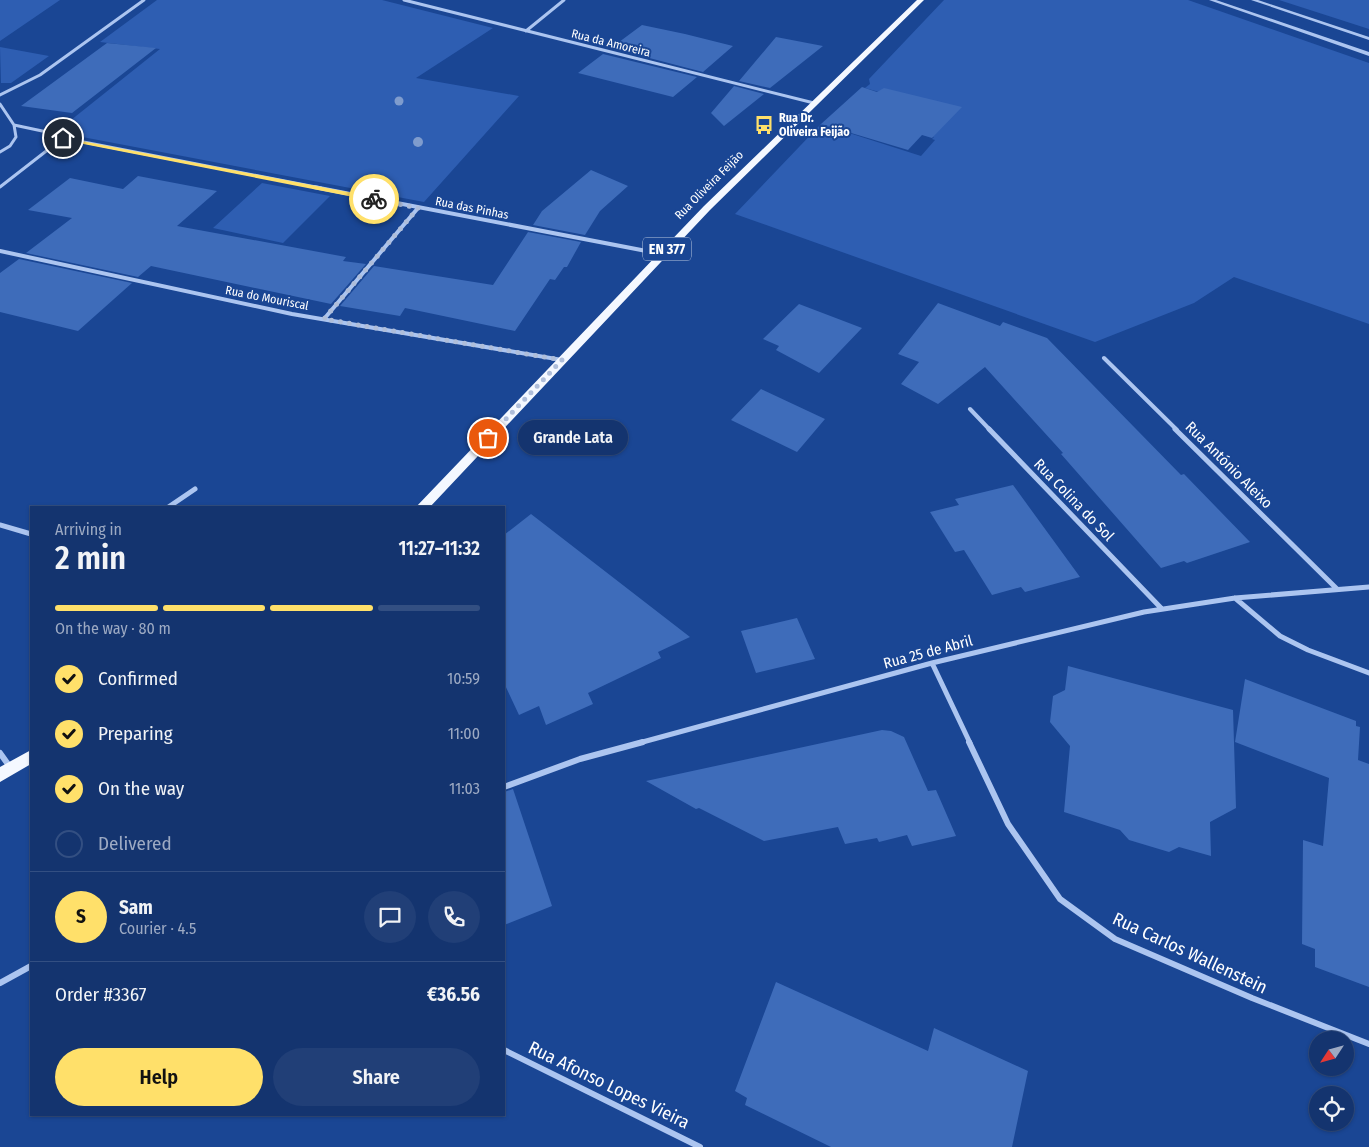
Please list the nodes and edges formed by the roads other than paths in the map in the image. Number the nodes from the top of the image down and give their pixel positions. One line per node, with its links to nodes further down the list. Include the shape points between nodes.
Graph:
1 (144, 0): 10 (street, via 40,75)
2 (404, 0): 7 (street, Rua da Amoreira)
3 (564, 0): 7 (street)
4 (921, 0): 11 (main road, Rua Oliveira Feijão / EN 377)
5 (1211, 0): 9 (street)
6 (1253, 0): 8 (street)
7 (526, 31): 11 (street, Rua da Amoreira)
8 (1369, 39)
9 (1369, 54)
10 (0, 95)
11 (814, 103): 19 (main road, Rua Oliveira Feijão / EN 377)
12 (0, 104): 13 (street)
13 (14, 125): 14 (street, Rua das Pinhas); 15 (street, via 16,137)
14 (63, 138): 16 (street); 17 (street, Rua das Pinhas)
15 (0, 152)
16 (0, 187)
17 (418, 208): 19 (street, Rua das Pinhas); 20 (street)
18 (0, 251): 20 (street, Rua do Mouriscal)
19 (662, 254): 22 (main road, Rua Oliveira Feijão / EN 377)
20 (324, 319): 22 (street, Rua do Mouriscal)
21 (1104, 358): 30 (street, Rua António Aleixo)
22 (562, 360): 26 (main road, Rua Oliveira Feijão / EN 377)
23 (970, 409): 32 (street, Rua Colina do Sol)
24 (195, 489): 25 (street)
25 (170, 506)
26 (423, 506)
27 (0, 525): 28 (street)
28 (30, 534)
29 (1369, 587): 30 (street, Rua 25 de Abril)
30 (1337, 590): 31 (street, Rua 25 de Abril)
31 (1235, 598): 32 (street, Rua 25 de Abril); 34 (street, via 1280,636)
32 (1161, 608): 33 (street, Rua 25 de Abril)
33 (932, 663): 38 (street, Rua 25 de Abril, via 580,760); 41 (street, Rua Carlos Wallenstein, via 1008,824 1060,899 1115,939)
34 (1369, 673)
35 (0, 753): 37 (street)
36 (30, 757): 37 (main road)
37 (6, 772)
38 (505, 787)
39 (30, 967): 40 (street)
40 (0, 983)
41 (1369, 1044)
42 (505, 1050): 43 (street, Rua Afonso Lopes Vieira)
43 (700, 1147)

